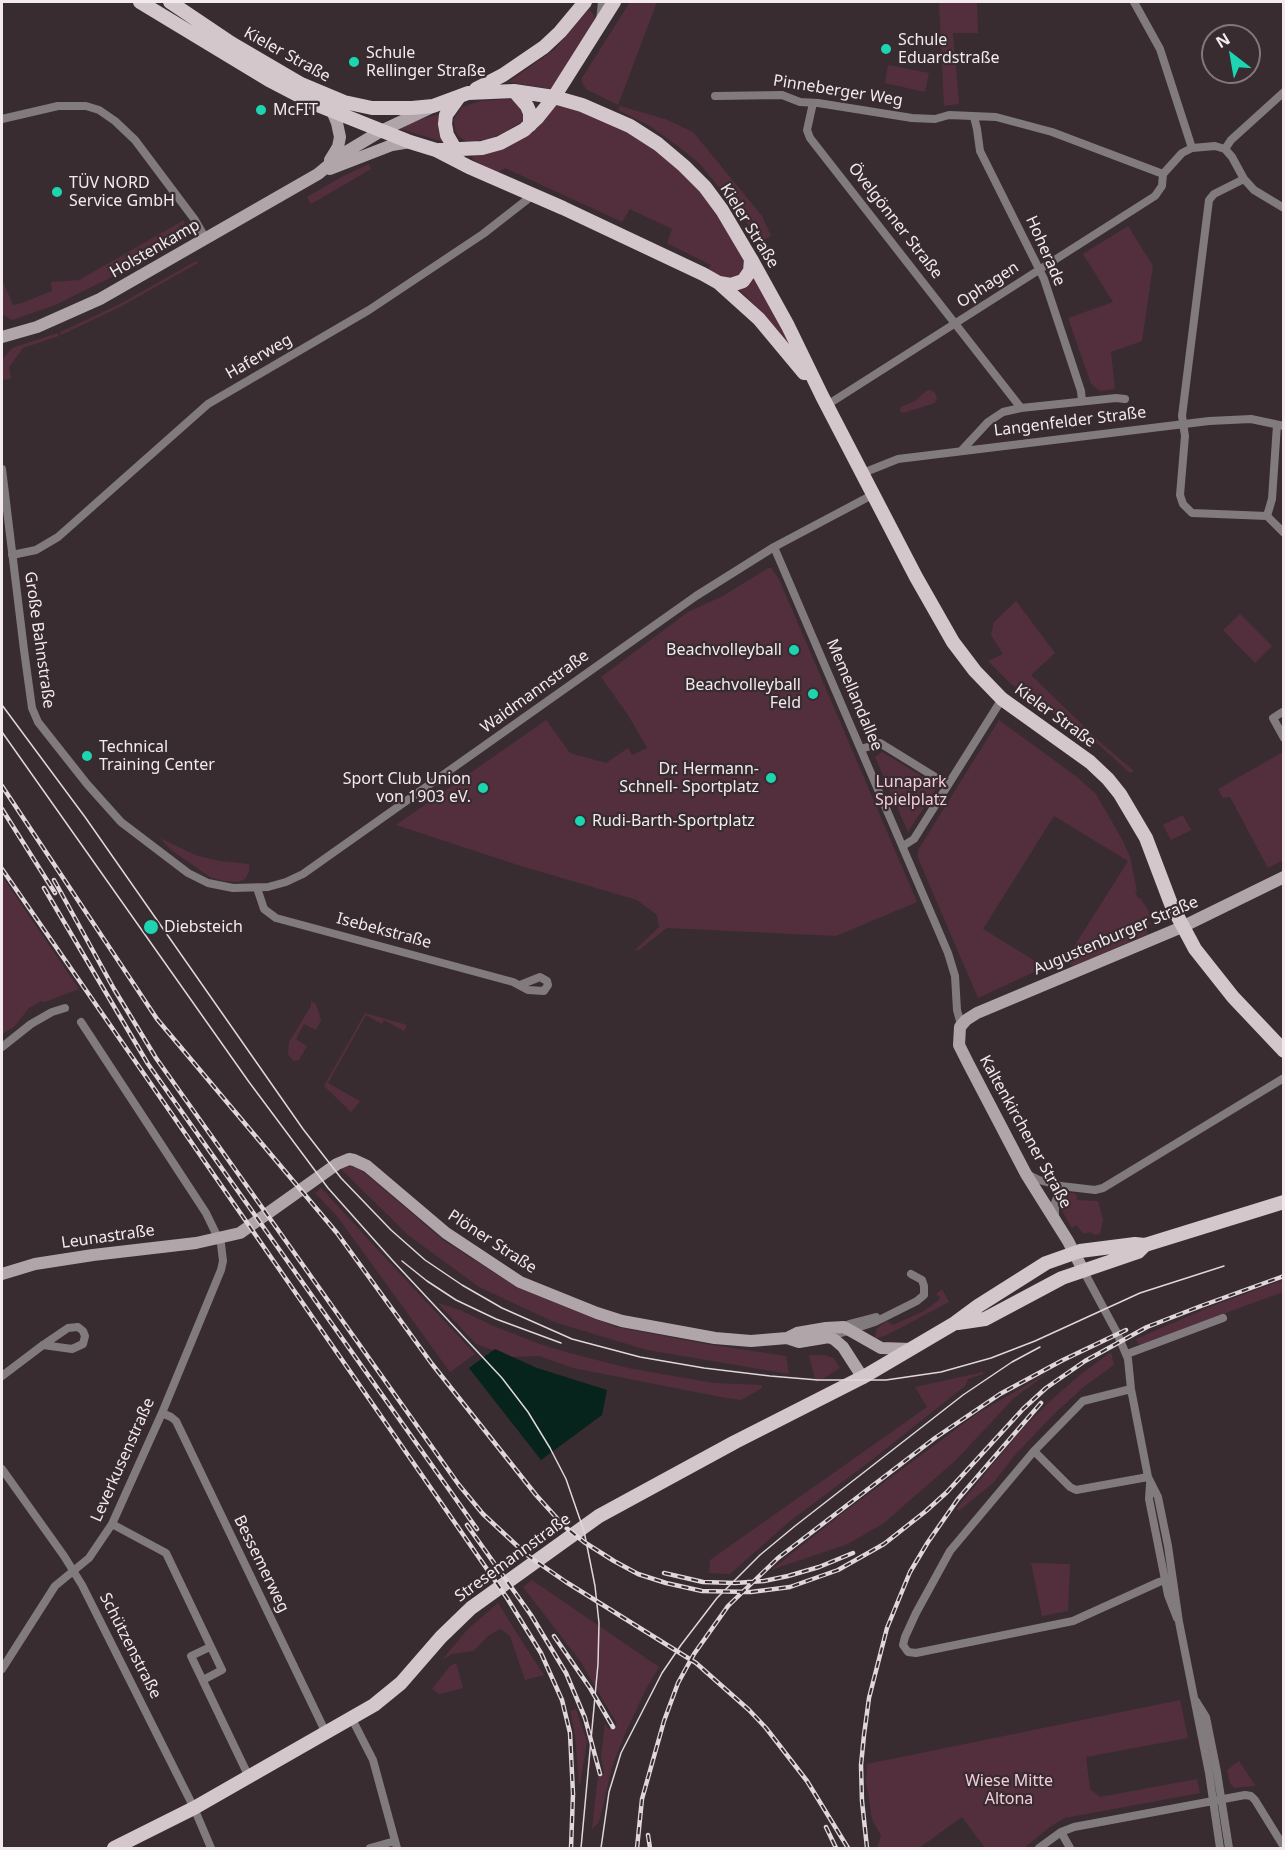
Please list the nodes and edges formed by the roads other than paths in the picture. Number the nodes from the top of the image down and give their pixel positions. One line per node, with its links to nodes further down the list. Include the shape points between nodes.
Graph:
1 (140, 2): 7 (main road, Kieler Straße)
2 (585, 2): 11 (main road, via 544,47)
3 (602, 2): 8 (street)
4 (614, 2): 8 (main road)
5 (1134, 2): 22 (street, via 1164,59)
6 (178, 4): 7 (street); 15 (main road, Kieler Straße, via 231,43 324,95 372,108)
7 (173, 21): 16 (main road, Kieler Straße, via 269,80)
8 (600, 24): 13 (main road)
9 (514, 91): 11 (main road, Kieler Straße); 13 (main road, Kieler Straße); 19 (main road, via 528,106)
10 (1284, 92): 24 (street)
11 (464, 95): 15 (main road, Kieler Straße); 23 (main road, via 451,105 445,119 447,135)
12 (715, 96): 14 (street, Pinneberger Weg, via 782,95)
13 (554, 97): 19 (main road); 33 (main road, Kieler Straße, via 615,118 670,153 714,198)
14 (813, 103): 17 (street, Pinneberger Weg, via 912,118); 36 (street, Övelgönner Straße, via 807,130 810,138)
15 (434, 106): 20 (street, Holstenkamp)
16 (332, 111): 20 (main road, Kieler Straße); 27 (street, via 339,132 338,147)
17 (974, 117): 28 (street, Pinneberger Weg, via 1022,123); 34 (street, Hoherade, via 980,151)
18 (2, 119): 32 (street, via 58,106 99,110 135,140)
19 (530, 125): 23 (main road, via 500,143)
20 (381, 131): 21 (main road, Kieler Straße); 27 (street, Holstenkamp)
21 (410, 142): 25 (main road, Kieler Straße); 27 (street, Holstenkamp, via 392,145)
22 (1191, 148): 24 (street); 28 (street)
23 (455, 149): 25 (main road); 26 (main road)
24 (1225, 149): 29 (street)
25 (436, 150): 26 (main road, Kieler Straße)
26 (469, 167): 30 (main road, Kieler Straße)
27 (318, 174): 32 (street, Holstenkamp)
28 (1163, 174): 34 (street, Ophagen, via 1162,186 1155,196)
29 (1244, 179): 31 (street); 42 (street, via 1209,200)
30 (533, 195): 35 (main road, Kieler Straße); 51 (street, Haferweg, via 388,298 208,404 58,537 36,550)
31 (1284, 208)
32 (206, 239): 37 (street, Holstenkamp, via 100,299 37,327)
33 (751, 259): 35 (main road, via 750,271 743,281); 39 (main road, Kieler Straße)
34 (1040, 269): 36 (street, Ophagen); 40 (street, Hoherade)
35 (719, 283): 39 (main road, Kieler Straße, via 783,345)
36 (955, 324): 39 (street, Ophagen); 41 (street, Övelgönner Straße)
37 (2, 337)
38 (1125, 399): 40 (street)
39 (825, 400): 46 (main road, Kieler Straße)
40 (1082, 401): 41 (street)
41 (1021, 408): 44 (street, via 1003,412 988,422)
42 (1183, 424): 43 (street, Langenfelder Straße, via 1237,418); 44 (street, Langenfelder Straße); 48 (street, via 1180,495 1186,508 1192,513)
43 (1280, 425): 48 (street)
44 (962, 450): 46 (street, Langenfelder Straße, via 898,459)
45 (2, 469): 51 (street, Große Bahnstraße)
46 (863, 473): 47 (main road, Kieler Straße)
47 (874, 494): 50 (street, Waidmannstraße); 52 (main road, Kieler Straße, via 953,642)
48 (1267, 516): 49 (street)
49 (1284, 533)
50 (774, 547): 55 (street, Memellandallee); 60 (street, Waidmannstraße, via 696,596 310,869 286,882)
51 (12, 555): 59 (street, Große Bahnstraße, via 32,708 38,722 121,822 188,873)
52 (1002, 699): 56 (street); 61 (main road, Kieler Straße, via 1090,762 1120,794 1146,838)
53 (1284, 711): 54 (street, via 1273,718)
54 (1284, 738)
55 (861, 749): 56 (street, via 880,743); 57 (street, Memellandallee)
56 (948, 785): 57 (street, via 914,839)
57 (903, 846): 65 (street, Memellandallee, via 948,953)
58 (1284, 877): 61 (street, Augustenburger Straße)
59 (208, 883): 60 (street, Waidmannstraße)
60 (257, 888): 62 (street, Isebekstraße, via 264,909 276,918)
61 (1182, 927): 65 (street, Augustenburger Straße, via 983,1011); 67 (main road, Kieler Straße, via 1204,962)
62 (520, 985)
63 (65, 1008): 66 (street, via 31,1024)
64 (81, 1022): 73 (street)
65 (961, 1024): 69 (street, Kaltenkirchener Straße, via 961,1049)
66 (2, 1047)
67 (1284, 1051)
68 (1284, 1078): 70 (street, via 1103,1188)
69 (1026, 1174): 70 (street); 72 (street, Kaltenkirchener Straße)
70 (1061, 1186): 72 (street)
71 (1284, 1202): 74 (main road, Stresemannstraße)
72 (1055, 1219): 75 (street, Kaltenkirchener Straße)
73 (219, 1239): 77 (street, Leunastraße, via 36,1264); 85 (street, Plöner Straße, via 246,1229 342,1161 354,1160 367,1166 446,1233 520,1282 621,1321 715,1338); 94 (street, Leverkusenstraße, via 223,1253 221,1270)
74 (1145, 1245): 75 (main road, Stresemannstraße); 76 (main road, Stresemannstraße, via 1138,1252)
75 (1074, 1253): 76 (street, Kaltenkirchener Straße); 82 (main road, Stresemannstraße, via 1046,1263)
76 (1083, 1270): 82 (main road, Stresemannstraße, via 985,1319); 90 (street)
77 (2, 1274)
78 (911, 1274): 79 (street, Plöner Straße, via 922,1280 924,1295)
79 (888, 1315): 81 (street, Plöner Straße); 83 (street, Plöner Straße, via 853,1322)
80 (1223, 1317): 90 (street)
81 (875, 1322): 83 (street, Plöner Straße); 86 (street, via 869,1331)
82 (955, 1323): 89 (main road, Stresemannstraße)
83 (846, 1330): 84 (street, Plöner Straße); 85 (street, Plöner Straße, via 826,1328); 86 (street); 88 (street)
84 (829, 1337): 85 (street, Plöner Straße, via 799,1342); 88 (street)
85 (787, 1338)
86 (870, 1343): 89 (street, via 881,1348)
87 (43, 1345): 91 (street)
88 (843, 1347): 92 (street)
89 (911, 1349): 92 (main road, Stresemannstraße)
90 (1127, 1354): 93 (street)
91 (2, 1376)
92 (862, 1378): 104 (main road, Stresemannstraße, via 696,1463 583,1527 471,1608 401,1683)
93 (1131, 1389): 95 (street, via 1083,1401); 97 (street)
94 (162, 1413): 98 (street, Leverkusenstraße); 105 (street, Bessemerweg, via 176,1421)
95 (1034, 1451): 97 (street, via 1076,1490); 100 (street, via 950,1551 904,1637 903,1645 908,1652 1073,1621)
96 (2, 1469): 99 (street, Schützenstraße)
97 (1149, 1481): 100 (street, via 1149,1499)
98 (112, 1524): 99 (street, Leverkusenstraße, via 96,1551); 101 (street, via 166,1553)
99 (74, 1570): 102 (street, Leverkusenstraße, via 55,1586); 108 (street, Schützenstraße)
100 (1169, 1579): 107 (street, via 1171,1606 1179,1622 1196,1701 1206,1717)
101 (210, 1647): 103 (street, via 222,1670); 103 (street, via 191,1656)
102 (2, 1669)
103 (203, 1680): 106 (street)
104 (352, 1719): 105 (main road, Stresemannstraße); 110 (street, via 373,1760)
105 (326, 1733): 106 (main road, Stresemannstraße)
106 (249, 1777): 108 (main road, Stresemannstraße)
107 (1217, 1800): 109 (street); 111 (street, via 1251,1796); 117 (street); 118 (street)
108 (194, 1808): 112 (main road, Stresemannstraße); 113 (street, Schützenstraße)
109 (1061, 1832): 115 (street); 116 (street)
110 (396, 1845): 114 (street)
111 (1284, 1847)
112 (114, 1848)
113 (211, 1848)
114 (370, 1848)
115 (1039, 1848)
116 (1070, 1848)
117 (1220, 1848)
118 (1229, 1848)

